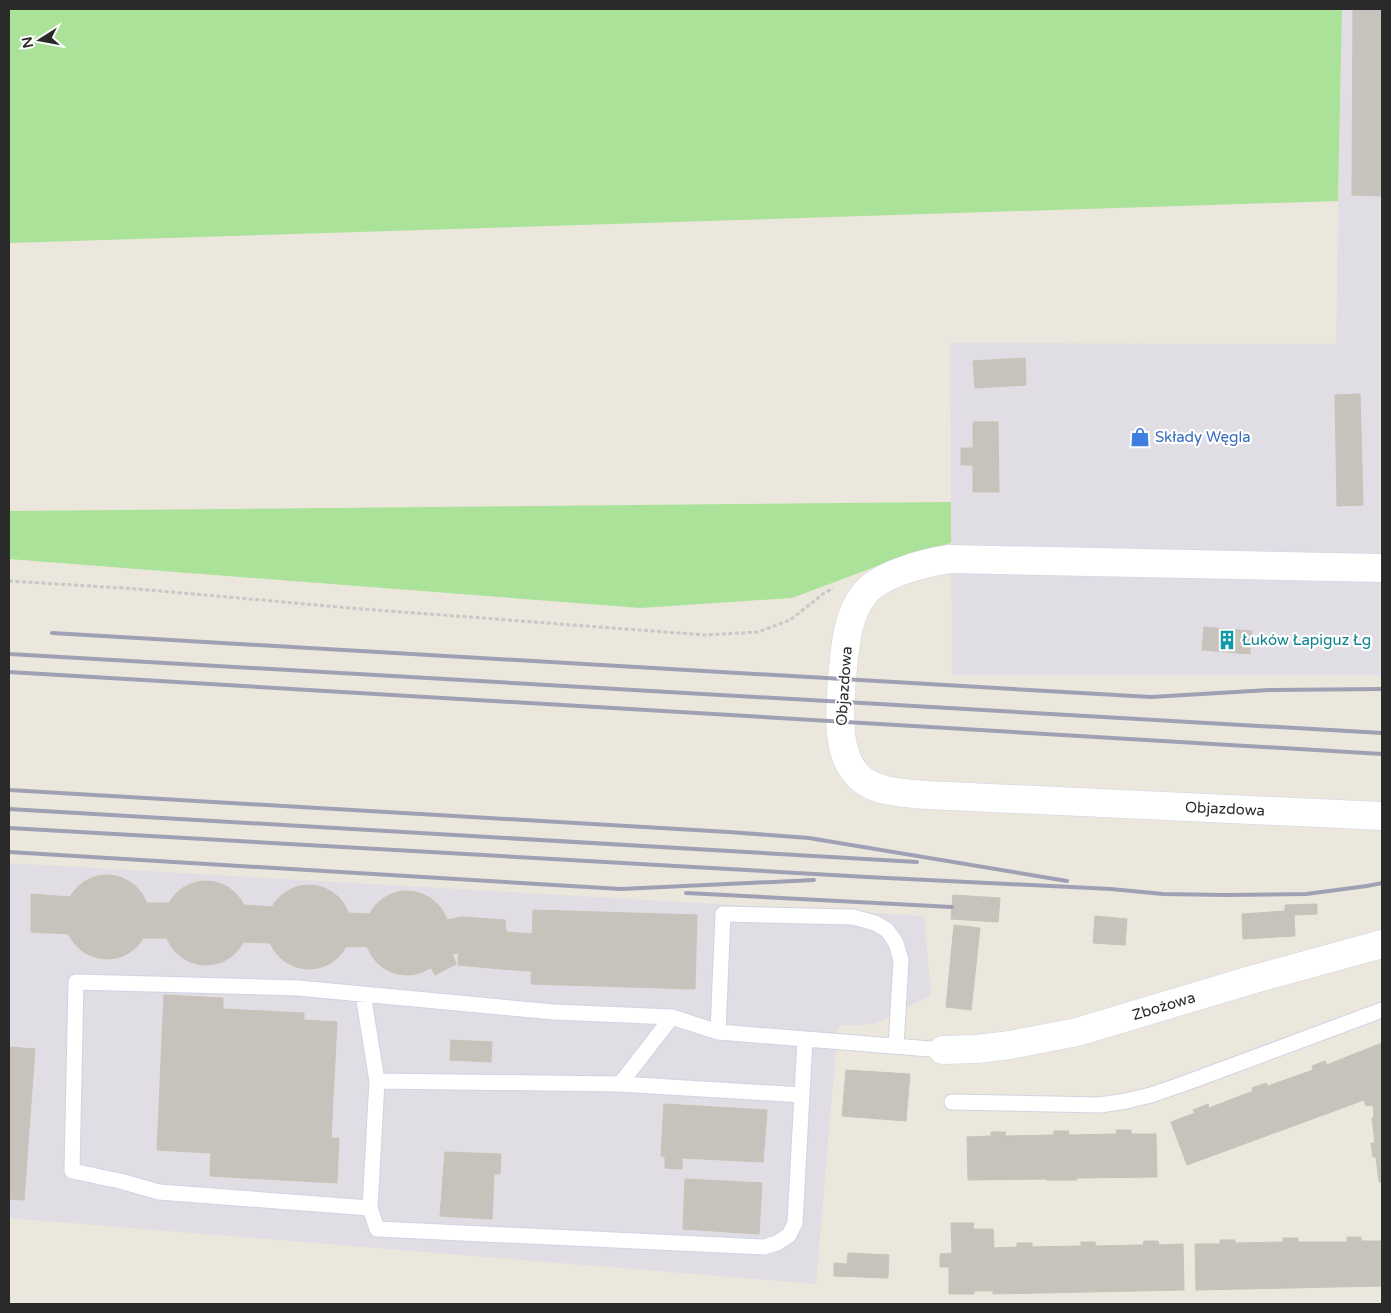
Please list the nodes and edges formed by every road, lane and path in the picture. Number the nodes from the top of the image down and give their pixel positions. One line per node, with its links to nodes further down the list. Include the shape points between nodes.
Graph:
1 (1382, 568): 3 (street, Objazdowa, via 950,559 933,561 895,574)
2 (9, 581): 3 (path, via 705,635 758,632 790,620 842,583)
3 (868, 590): 4 (street, Objazdowa, via 848,630 839,722 846,757 854,771 876,787 926,795)
4 (1382, 816)
5 (1382, 944): 12 (street, Zbożowa, via 1077,1032 1010,1045)
6 (363, 994): 8 (lane, via 554,1012); 13 (lane); 17 (lane, via 298,988 76,982 72,1171 159,1192)
7 (1382, 1010): 16 (lane, via 1183,1084 1126,1101 1100,1104)
8 (672, 1017): 9 (lane); 14 (lane)
9 (718, 1032): 10 (lane); 11 (lane, via 723,914 853,917 875,922 887,930 896,943 901,960)
10 (804, 1039): 11 (lane); 15 (lane)
11 (896, 1046): 12 (lane)
12 (943, 1050)
13 (377, 1081): 14 (lane); 17 (lane)
14 (620, 1084): 15 (lane)
15 (802, 1095): 17 (lane, via 795,1223 789,1235 764,1247 377,1229)
16 (952, 1102)
17 (370, 1208)

